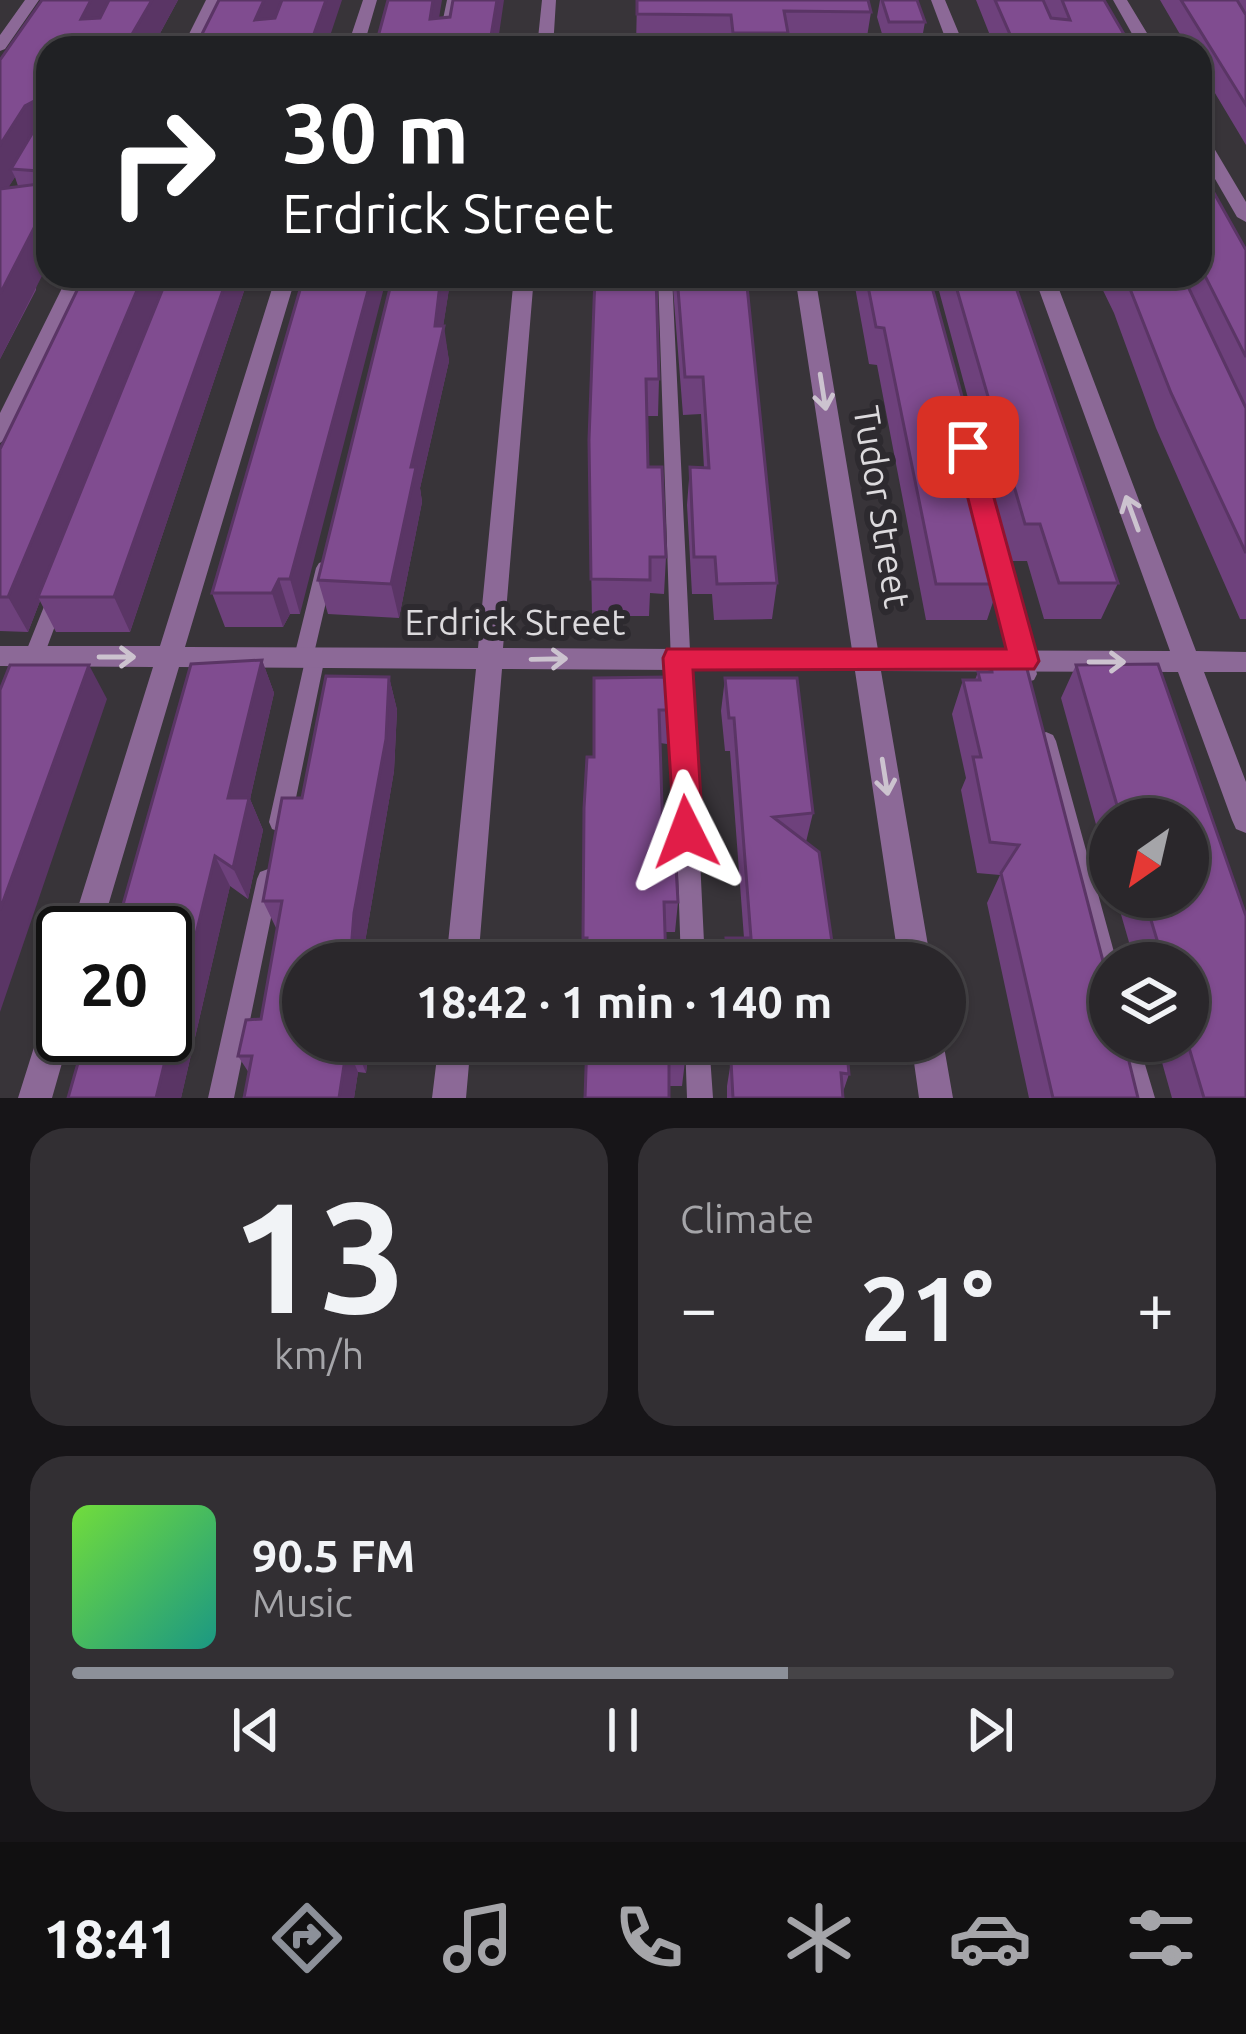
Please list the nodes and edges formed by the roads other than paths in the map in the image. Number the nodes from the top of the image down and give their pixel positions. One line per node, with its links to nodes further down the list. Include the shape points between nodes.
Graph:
1 (32, 0): 14 (street)
2 (213, 0): 8 (street)
3 (370, 0): 9 (street)
4 (452, 0): 10 (lane)
5 (549, 0): 11 (street)
6 (938, 0): 12 (street)
7 (1120, 0): 13 (street)
8 (196, 36)
9 (360, 36)
10 (445, 36)
11 (545, 36)
12 (952, 36)
13 (1141, 36)
14 (0, 46)
15 (1212, 158): 17 (street)
16 (1222, 214): 17 (street)
17 (1246, 215)
18 (72, 288): 24 (street)
19 (282, 288): 30 (street)
20 (523, 288): 33 (street)
21 (665, 288): 32 (lane)
22 (807, 288): 34 (street, Tudor Street, one-way to 34)
23 (1048, 288): 36 (street, one-way to 23)
24 (0, 435)
25 (982, 502): 35 (lane)
26 (330, 545): 31 (lane)
27 (60, 589): 29 (lane)
28 (0, 656): 29 (street, Erdrick Street)
29 (34, 656): 30 (street, Erdrick Street, one-way to 30); 38 (lane)
30 (170, 657): 31 (street, Erdrick Street); 42 (street)
31 (309, 657): 33 (street, Erdrick Street); 53 (lane)
32 (677, 658): 33 (street, Erdrick Street, one-way to 32); 34 (street, Erdrick Street); 44 (lane)
33 (489, 660): 43 (street)
34 (867, 660): 35 (street, Erdrick Street); 45 (street, Tudor Street, one-way to 45)
35 (1024, 661): 36 (street, Erdrick Street, one-way to 36); 39 (lane)
36 (1187, 662): 37 (street, Erdrick Street); 41 (street)
37 (1246, 662)
38 (17, 698)
39 (1036, 706)
40 (1042, 729): 46 (lane)
41 (1246, 820)
42 (93, 906)
43 (464, 942)
44 (692, 942)
45 (912, 942)
46 (1100, 942)
47 (46, 1062): 52 (street)
48 (452, 1062): 54 (street)
49 (698, 1062): 55 (lane)
50 (931, 1062): 56 (street)
51 (1132, 1062): 57 (lane)
52 (35, 1098)
53 (221, 1098)
54 (449, 1098)
55 (700, 1098)
56 (937, 1098)
57 (1142, 1098)

